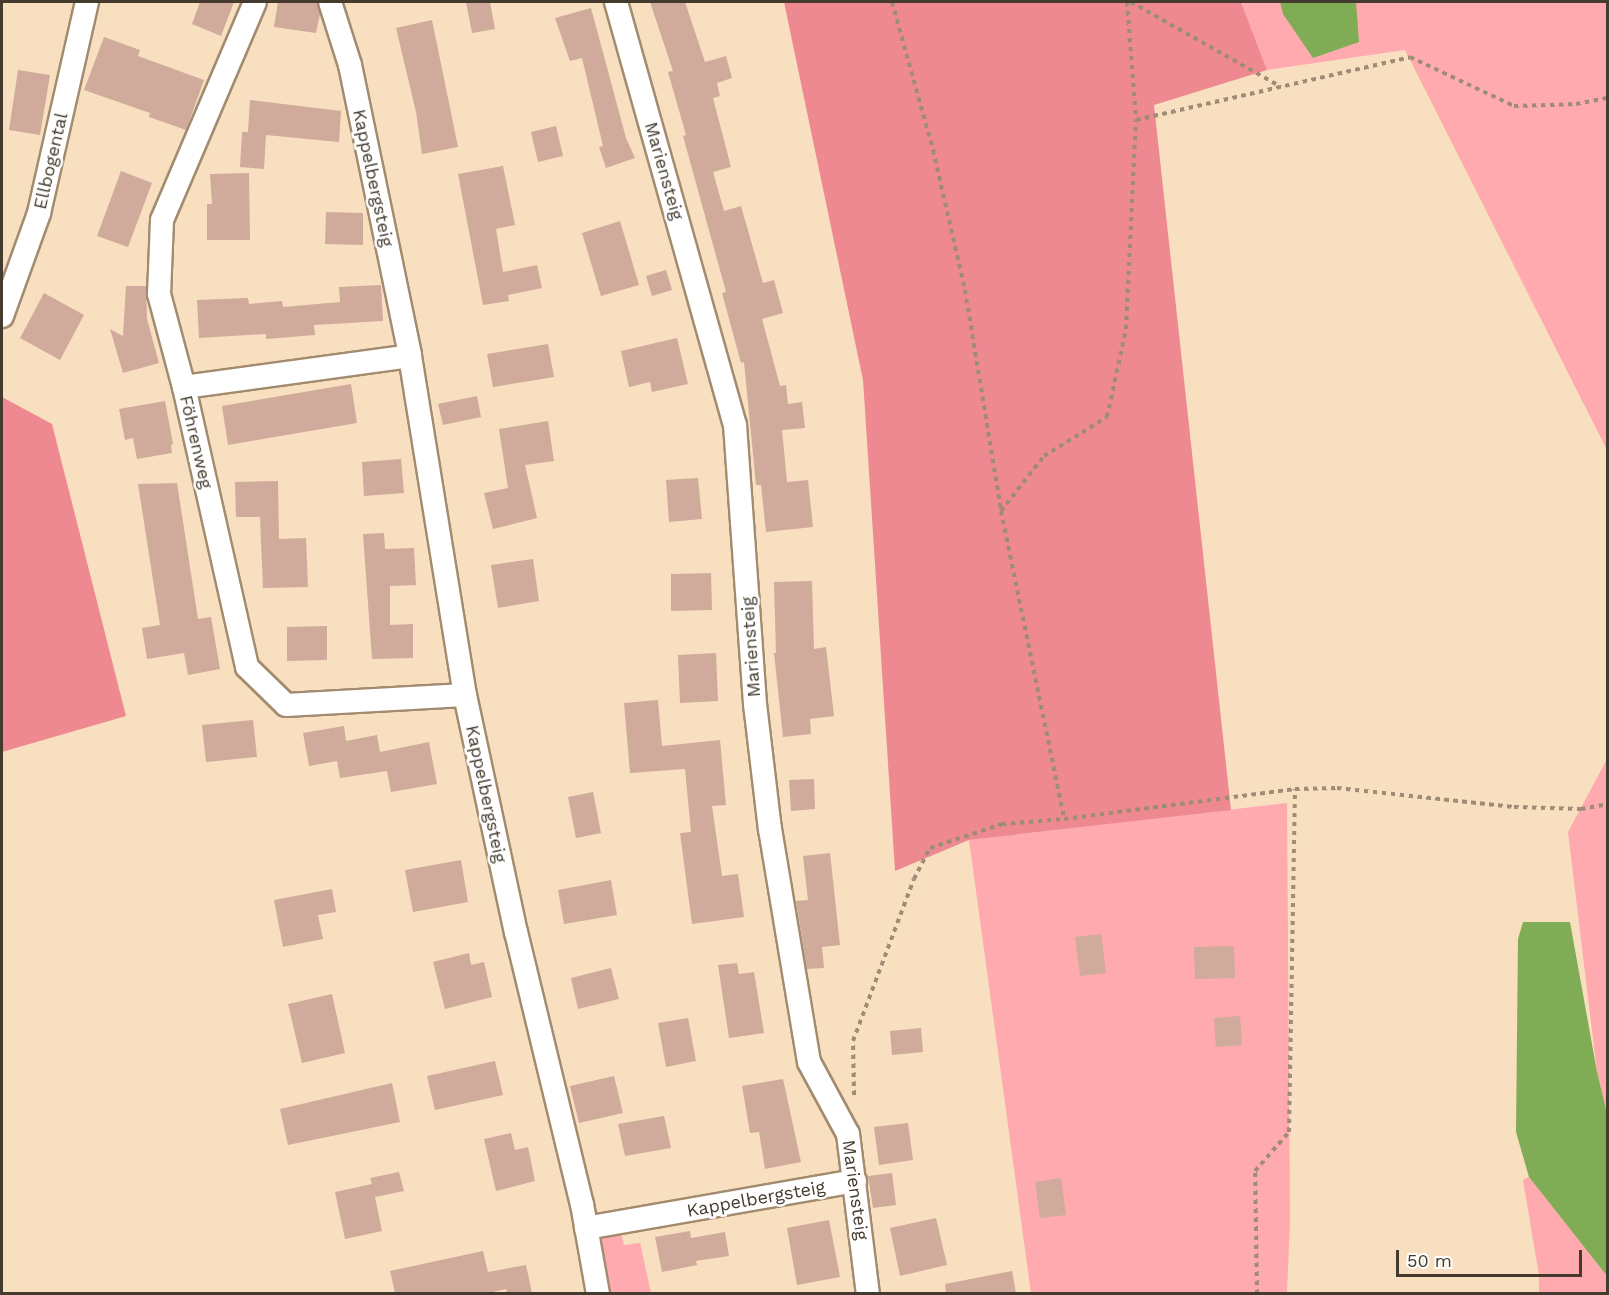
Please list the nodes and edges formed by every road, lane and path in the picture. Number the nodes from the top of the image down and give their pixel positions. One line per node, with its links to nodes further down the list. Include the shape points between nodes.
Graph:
1 (87, 2): 10 (street, Ellbogental, via 39,213)
2 (255, 2): 12 (street, Föhrenweg, via 162,220 159,294)
3 (330, 2): 11 (street, Kappelbergsteig, via 350,65)
4 (616, 2): 18 (street, Mariensteig, via 735,425 755,704 770,829 809,1062)
5 (892, 2): 13 (path, via 933,150 965,290)
6 (1129, 2): 7 (path); 9 (path)
7 (1281, 87): 8 (path, via 1410,57 1514,106 1576,104); 9 (path)
8 (1608, 98)
9 (1136, 120): 13 (path, via 1126,329 1107,417 1044,456)
10 (2, 316)
11 (410, 356): 12 (street); 14 (street, Kappelbergsteig)
12 (184, 387): 14 (street, Föhrenweg, via 247,667 286,705)
13 (1002, 511): 17 (path)
14 (465, 695): 20 (street, Kappelbergsteig)
15 (1294, 789): 16 (path, via 1337,788 1514,807 1581,809); 17 (path); 23 (path, via 1289,1132 1255,1171)
16 (1608, 804)
17 (1064, 819): 18 (path, via 1002,824 930,848 853,1041 854,1100)
18 (848, 1134): 19 (street, Mariensteig)
19 (855, 1182): 20 (street, Kappelbergsteig); 22 (street, Mariensteig)
20 (586, 1228): 21 (street, Kappelbergsteig)
21 (598, 1293)
22 (868, 1293)
23 (1257, 1293)

